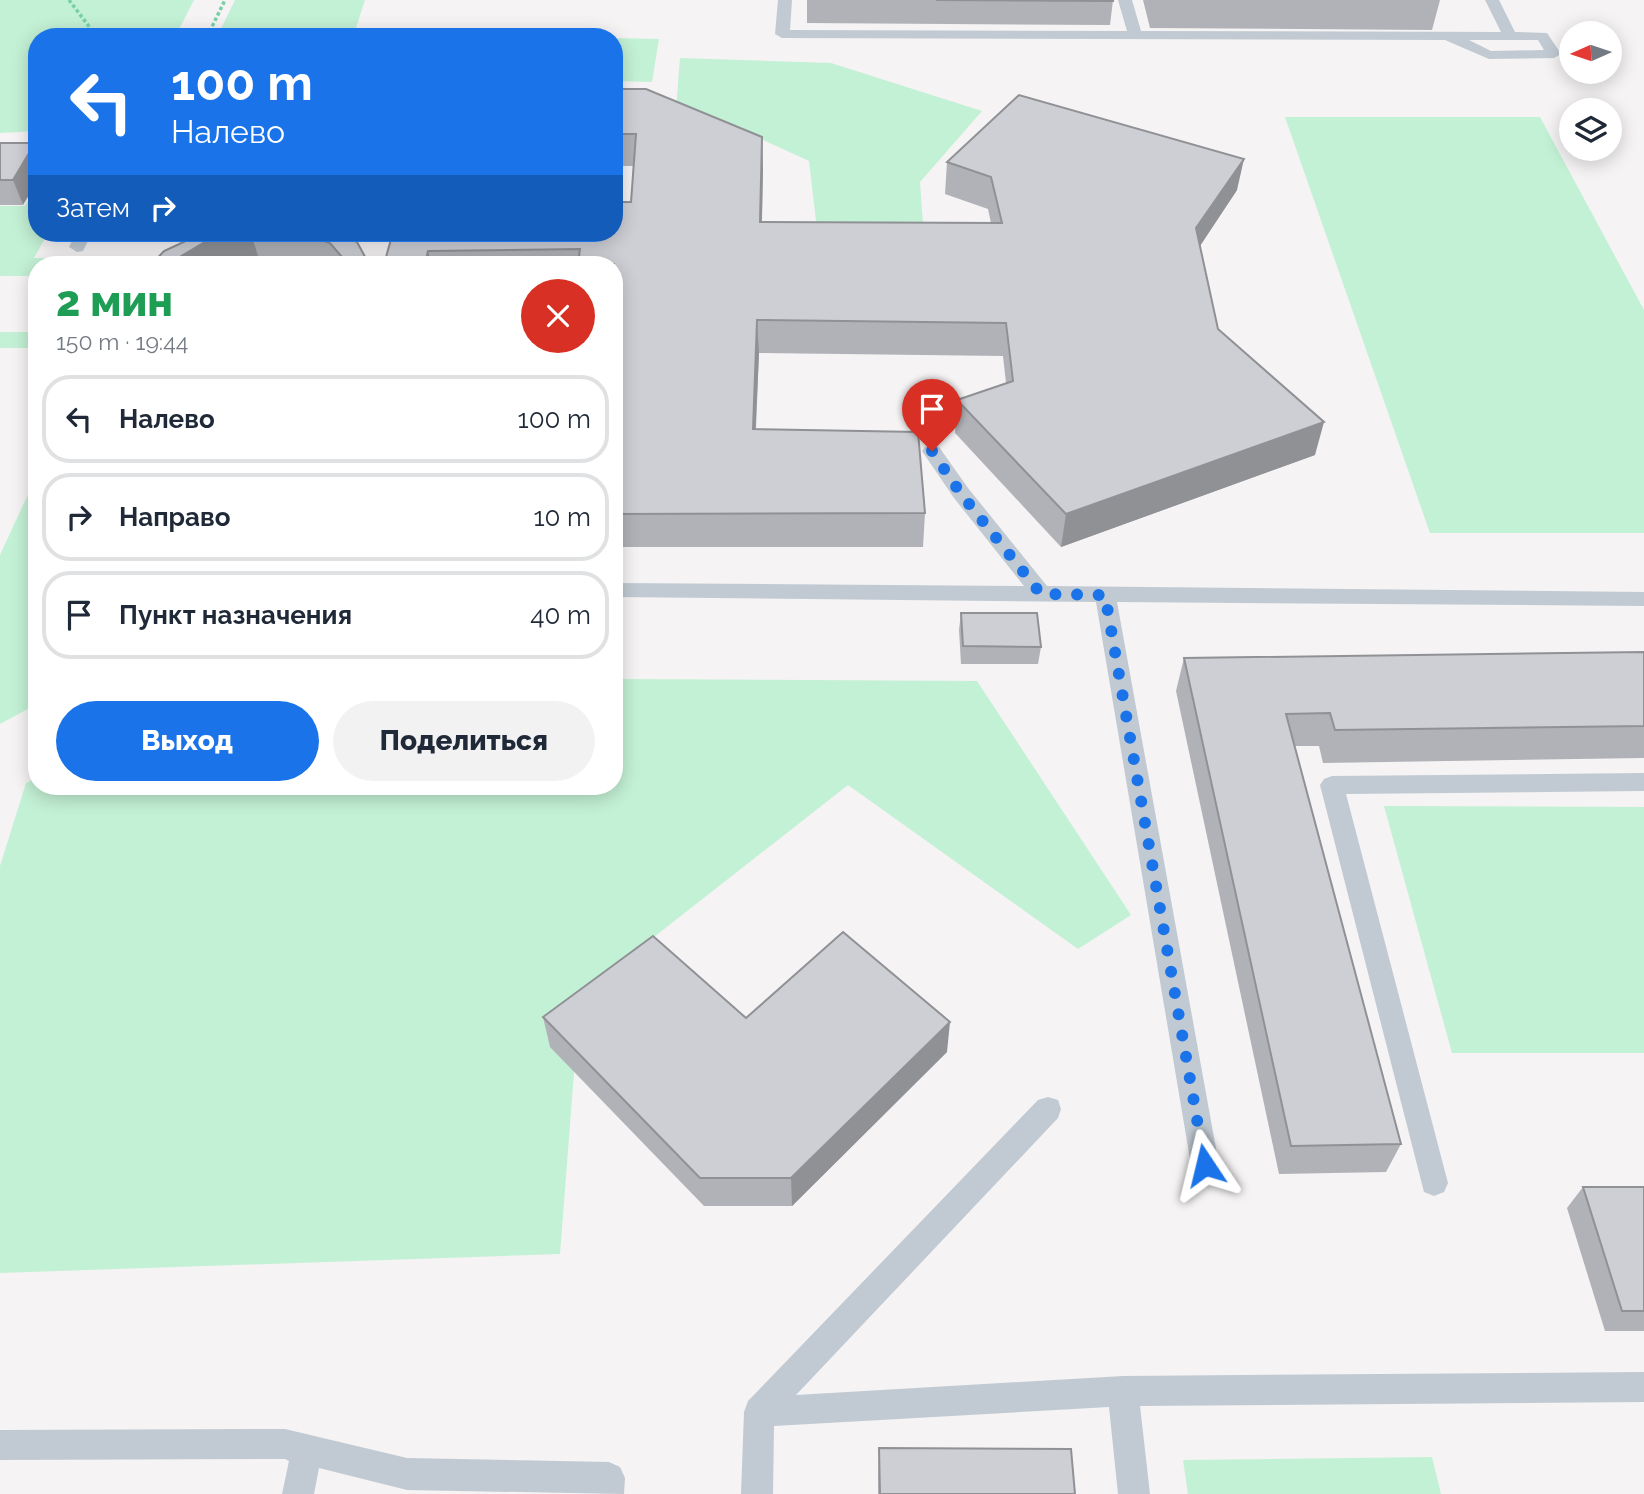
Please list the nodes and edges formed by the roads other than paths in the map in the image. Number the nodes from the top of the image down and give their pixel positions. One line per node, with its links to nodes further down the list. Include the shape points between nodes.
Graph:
1 (785, 0): 4 (lane, via 782,34)
2 (1125, 0): 4 (lane)
3 (1492, 0): 6 (lane)
4 (1135, 35): 5 (lane)
5 (1448, 36): 6 (lane); 6 (lane, via 1489,55 1554,54 1542,36)
6 (1510, 36)
7 (932, 451): 9 (lane)
8 (623, 590): 9 (lane)
9 (1041, 594): 10 (lane)
10 (1105, 595): 11 (lane); 14 (lane)
11 (1644, 600)
12 (1644, 782): 15 (lane, via 1332,785)
13 (1048, 1109): 18 (lane)
14 (1205, 1165)
15 (1434, 1183)
16 (1644, 1387): 17 (lane)
17 (1123, 1391): 18 (lane); 24 (lane)
18 (760, 1412): 23 (lane)
19 (0, 1445): 20 (lane, via 285,1444)
20 (307, 1450): 21 (lane); 22 (lane, via 407,1474 609,1478)
21 (298, 1494)
22 (608, 1494)
23 (757, 1494)
24 (1134, 1494)

